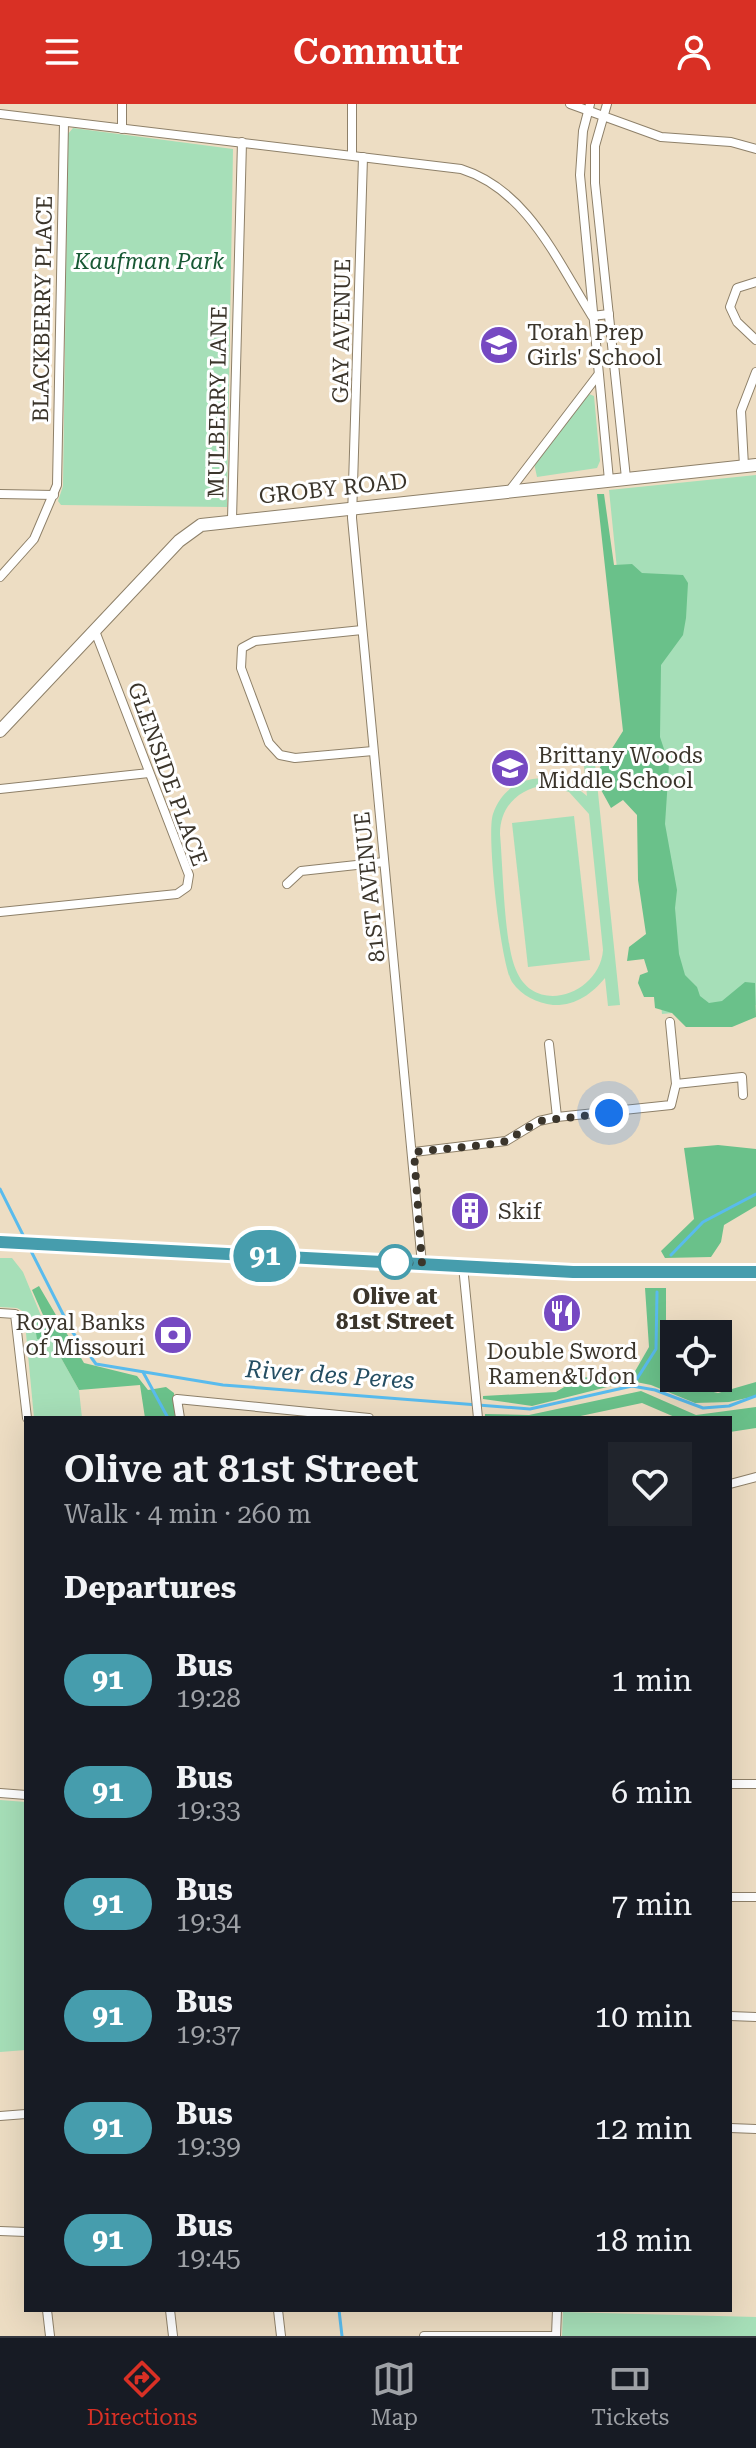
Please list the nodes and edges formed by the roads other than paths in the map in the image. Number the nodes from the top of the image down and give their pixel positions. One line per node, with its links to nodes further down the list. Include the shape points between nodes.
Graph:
1 (10, 104): 7 (street)
2 (122, 104): 10 (street)
3 (352, 104): 13 (street)
4 (570, 104): 6 (street)
5 (607, 104): 8 (street)
6 (589, 107): 8 (street); 17 (street, via 580,175)
7 (5, 115): 9 (street)
8 (602, 117): 12 (street, via 680,141); 16 (street, via 595,173)
9 (64, 123): 10 (street); 26 (street, BLACKBERRY PLACE)
10 (122, 129): 11 (street)
11 (242, 142): 13 (street); 28 (street, MULBERRY LANE)
12 (754, 145)
13 (352, 155): 14 (street)
14 (363, 157): 17 (street, via 461,169 502,188 526,212); 27 (street, GAY AVENUE)
15 (756, 282): 18 (street, via 737,288 730,307)
16 (609, 314): 17 (street); 22 (street)
17 (592, 316): 20 (street)
18 (756, 340)
19 (756, 372): 21 (street, via 741,411)
20 (598, 374): 23 (street); 24 (street)
21 (750, 465): 22 (street, GROBY ROAD)
22 (626, 478): 23 (street, GROBY ROAD)
23 (609, 480): 24 (street, GROBY ROAD)
24 (510, 490): 27 (street, GROBY ROAD)
25 (0, 494): 26 (street)
26 (54, 495): 29 (street, BLACKBERRY PLACE, via 34,539)
27 (353, 506): 28 (street, GROBY ROAD); 31 (street, 81ST AVENUE)
28 (232, 519): 32 (street, GROBY ROAD, via 190,531)
29 (4, 568): 30 (street, BLACKBERRY PLACE)
30 (0, 577)
31 (362, 630): 34 (street, 81ST AVENUE); 34 (street, via 255,641 242,648 239,662 269,743 280,755)
32 (95, 631): 33 (street, GROBY ROAD); 35 (street, GLENSIDE PLACE)
33 (0, 731)
34 (373, 751): 37 (street, 81ST AVENUE)
35 (149, 773): 36 (street); 39 (street, GLENSIDE PLACE, via 189,875)
36 (0, 789)
37 (384, 862): 38 (street, via 301,871); 47 (street, 81ST AVENUE)
38 (287, 884)
39 (187, 887): 40 (street); 41 (street, GLENSIDE PLACE, via 177,894)
40 (195, 893)
41 (0, 912)
42 (670, 1022): 44 (street)
43 (549, 1044): 46 (street)
44 (676, 1084): 45 (street, via 742,1077); 46 (street, via 671,1105)
45 (743, 1095)
46 (557, 1117): 47 (street, via 539,1121 506,1141)
47 (414, 1152): 49 (street, 81ST AVENUE)
48 (1, 1242): 49 (main road)
49 (422, 1264): 50 (main road)
50 (463, 1266): 51 (main road, via 598,1273); 56 (street)
51 (756, 1272)
52 (0, 1313): 53 (street, via 15,1314)
53 (27, 1416)
54 (180, 1416): 55 (street, via 177,1399)
55 (349, 1416)
56 (478, 1416)
57 (756, 1477): 58 (street)
58 (732, 1483)
59 (732, 1784): 60 (street)
60 (756, 1784)
61 (0, 1793): 62 (street)
62 (24, 1795)
63 (732, 1897): 64 (street)
64 (756, 1897)
65 (732, 2016): 66 (street)
66 (756, 2017)
67 (24, 2114): 68 (street)
68 (0, 2116)
69 (732, 2128): 70 (street)
70 (756, 2129)
71 (0, 2231): 72 (street)
72 (24, 2232)
73 (47, 2312): 77 (street)
74 (170, 2312): 78 (street)
75 (278, 2312): 79 (street)
76 (557, 2312): 81 (street)
77 (50, 2336)
78 (173, 2336)
79 (281, 2336)
80 (424, 2336): 81 (street)
81 (556, 2336)

